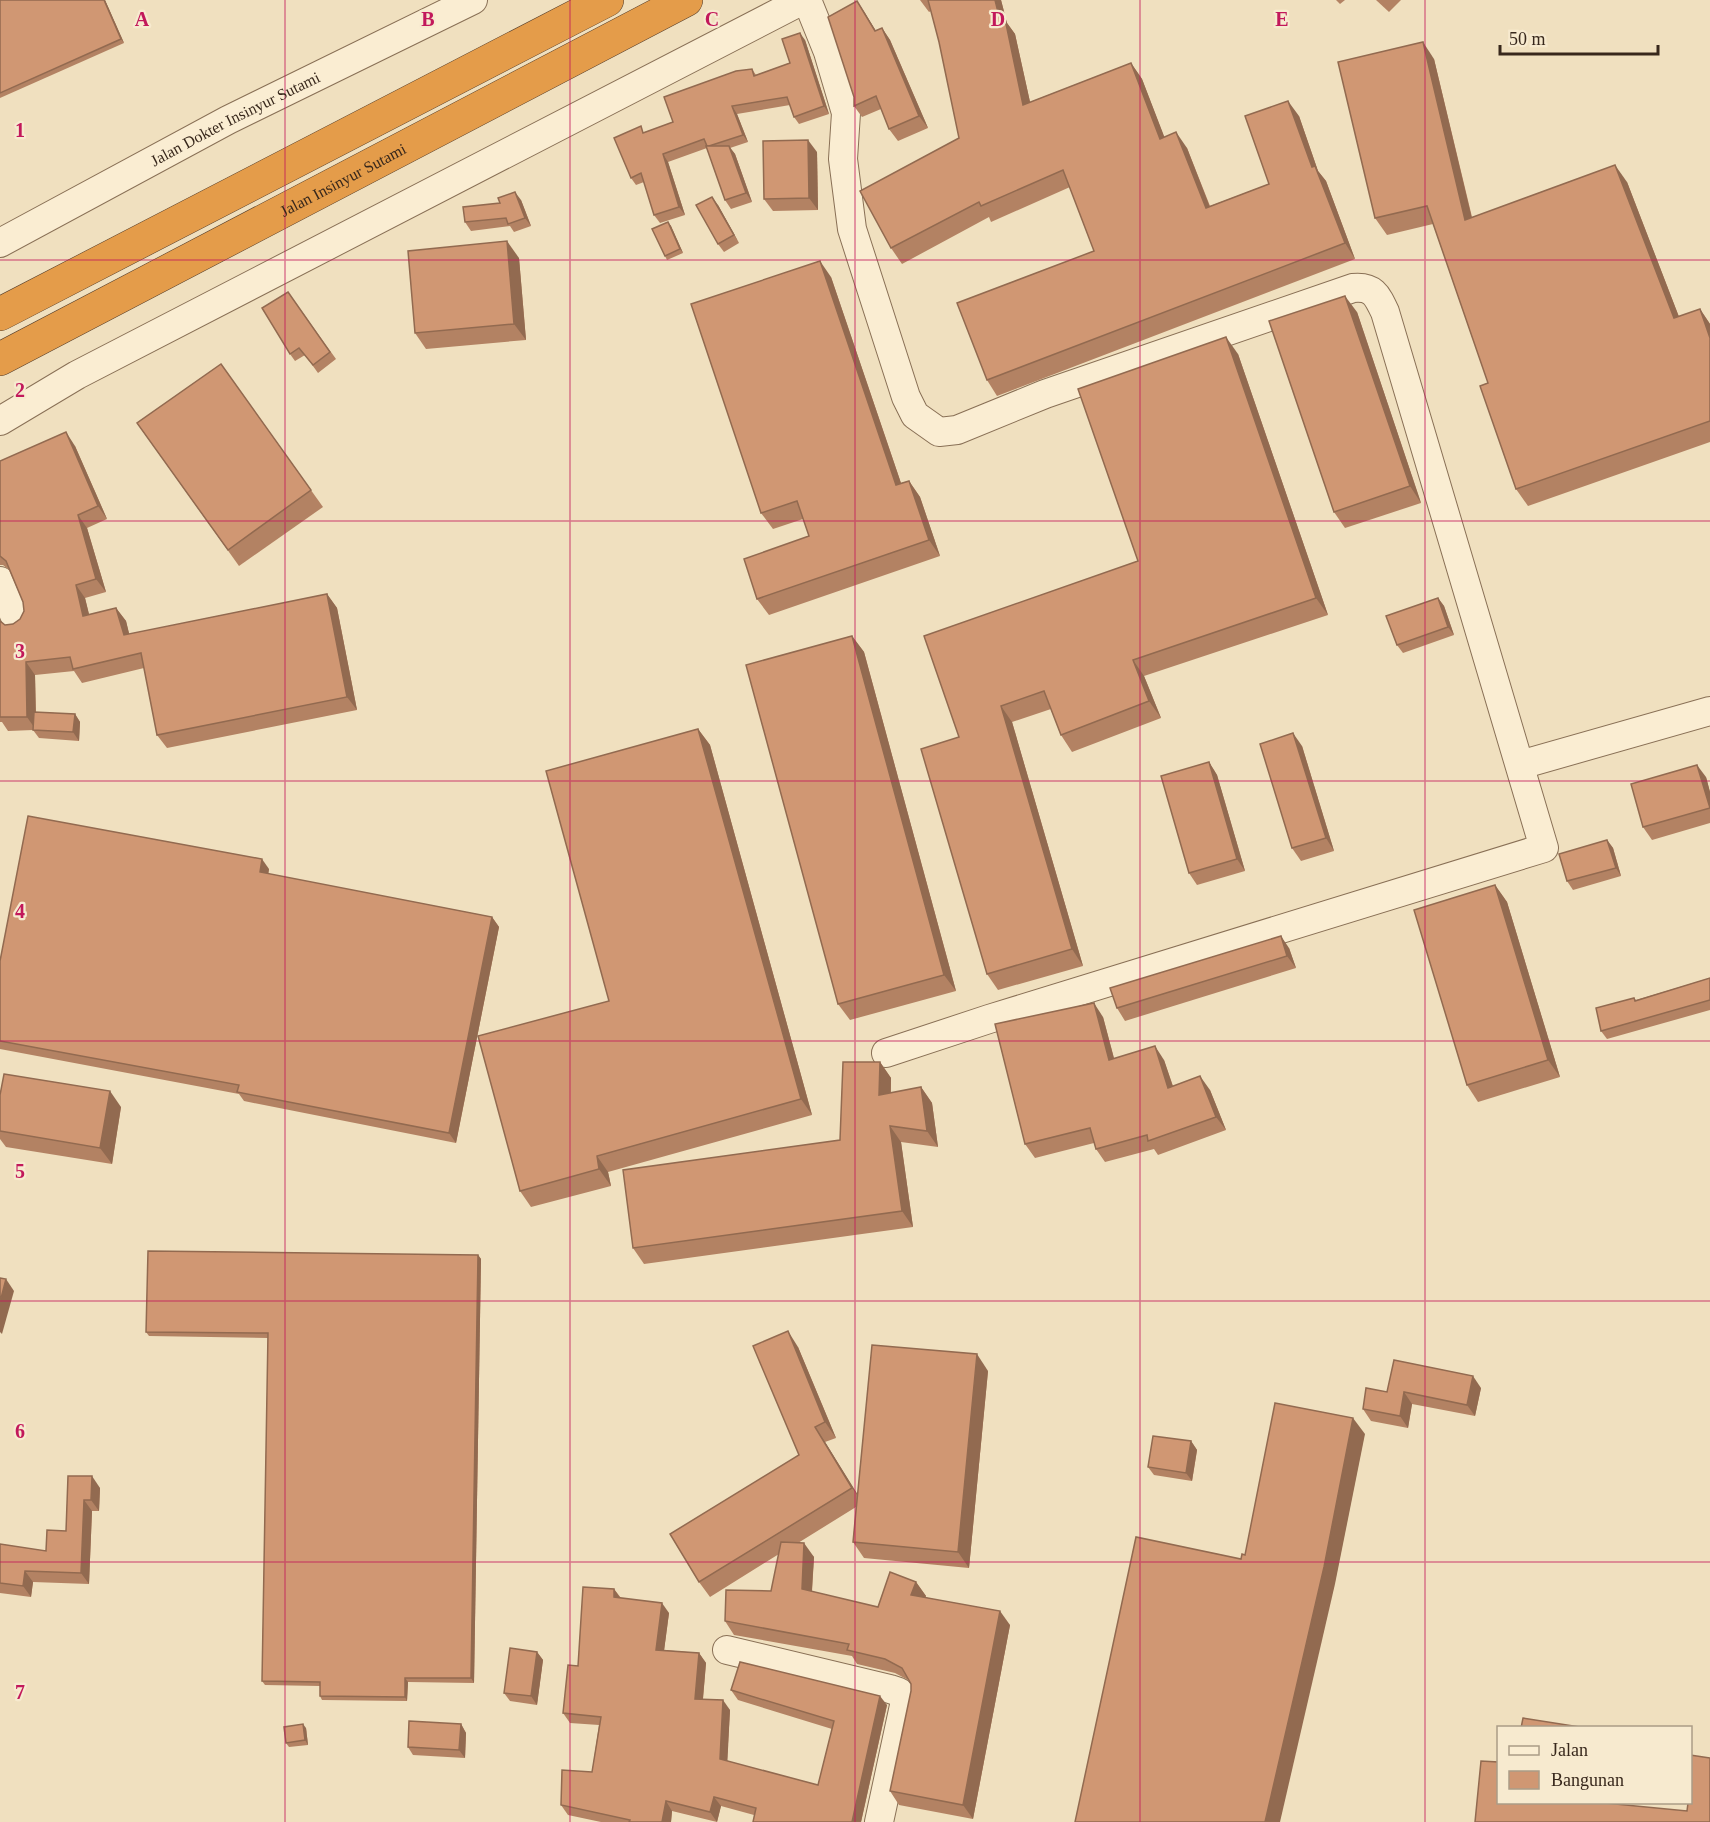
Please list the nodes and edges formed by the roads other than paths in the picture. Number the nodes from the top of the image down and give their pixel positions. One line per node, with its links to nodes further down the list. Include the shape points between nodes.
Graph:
1 (473, 0): 5 (street, Jalan Dokter Insinyur Sutami, via 211,128)
2 (607, 0): 6 (highway)
3 (686, 0): 7 (highway, Jalan Insinyur Sutami)
4 (805, 0): 8 (street, via 77,375); 12 (street, via 828,51 846,113 843,159 852,229 906,397 915,415 939,432 957,430 1045,394 1353,288 1373,290 1385,312)
5 (0, 243)
6 (0, 314)
7 (0, 359)
8 (0, 421)
9 (0, 581): 10 (street)
10 (17, 622)
11 (1710, 711): 12 (street)
12 (1520, 765): 13 (street, via 1544,848)
13 (886, 1053)
14 (727, 1650): 15 (street, via 890,1689 903,1697)
15 (879, 1822)

